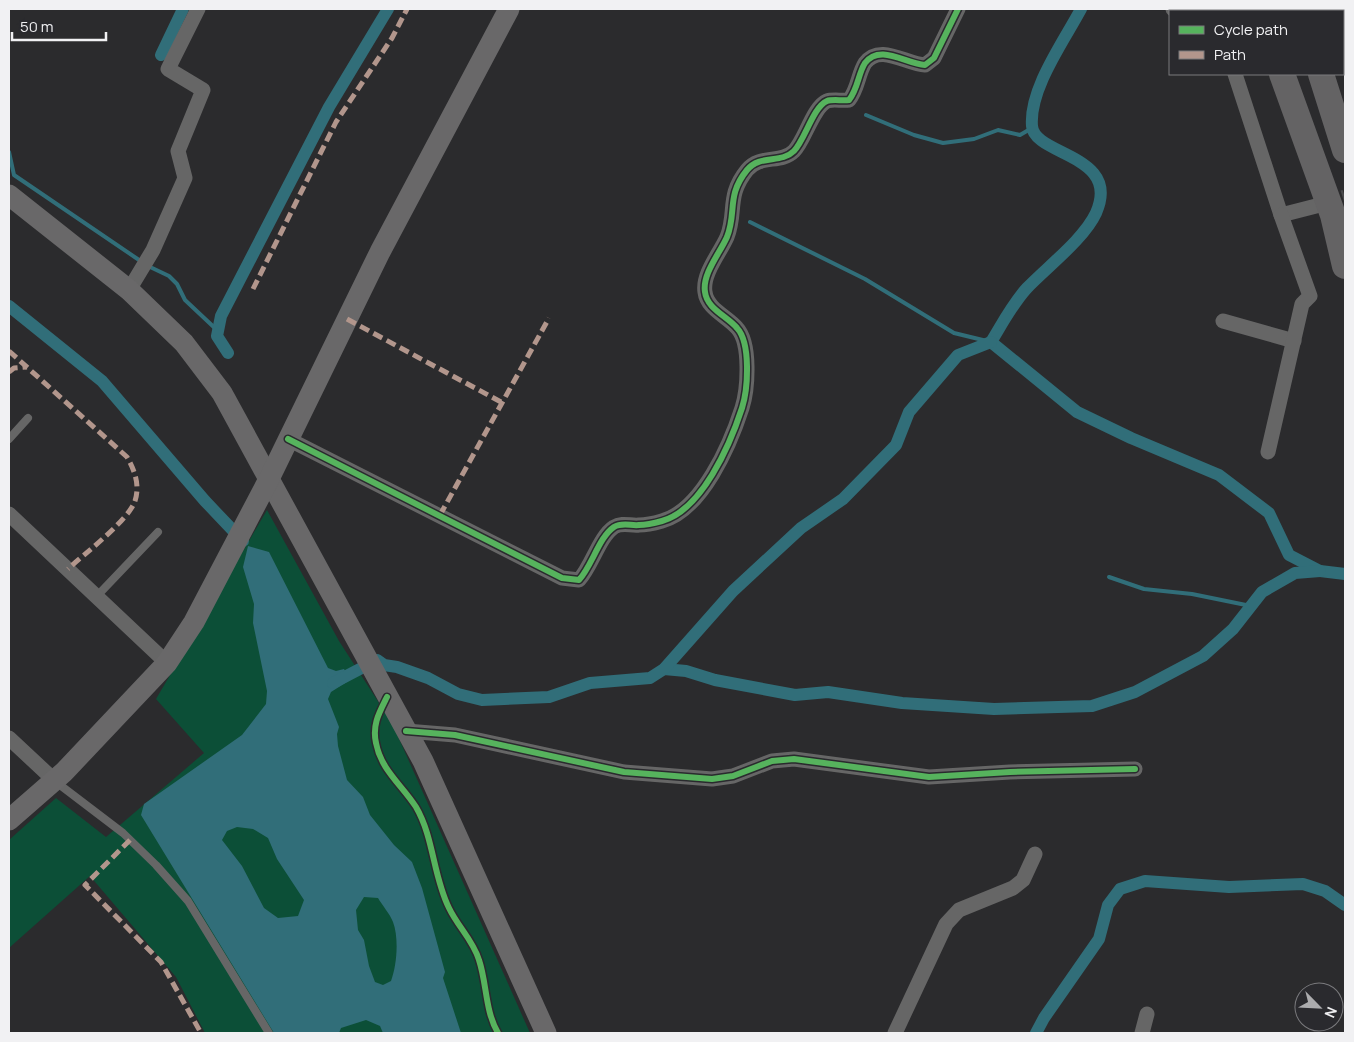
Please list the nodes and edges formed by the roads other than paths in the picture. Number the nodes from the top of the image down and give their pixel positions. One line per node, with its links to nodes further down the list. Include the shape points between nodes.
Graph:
1 (198, 9): 12 (street, via 168,69 203,90 178,151 186,178)
2 (509, 9): 17 (main road, via 380,252)
3 (958, 9): 17 (street, via 934,58 925,66 878,54 865,63 850,100 828,101 821,106 796,150 786,157 757,161 748,169 735,190 727,236 708,274 704,291 708,303 738,328 744,341 748,380 742,408 704,489 686,507 663,521 639,526 620,524 612,528 579,580 562,578)
4 (1235, 75): 10 (street)
5 (1282, 75): 11 (highway, via 1333,216)
6 (1321, 75): 7 (highway)
7 (1345, 150)
8 (9, 195): 12 (main road)
9 (1320, 205): 10 (street)
10 (1281, 215): 14 (street, via 1310,296 1302,304)
11 (1345, 266)
12 (129, 290): 19 (main road, via 184,343 222,393)
13 (1222, 321): 14 (street)
14 (1294, 340): 18 (street)
15 (28, 418): 16 (lane)
16 (9, 439)
17 (288, 439): 19 (main road)
18 (1268, 452)
19 (269, 479): 23 (main road, via 194,622); 24 (main road)
20 (9, 514): 22 (street)
21 (158, 532): 22 (lane)
22 (97, 596): 23 (street)
23 (168, 663): 27 (main road)
24 (406, 731): 26 (street, via 454,735 624,772 712,779 732,776 772,761 794,759 929,777); 32 (main road, via 423,761)
25 (9, 738): 27 (street)
26 (1135, 769)
27 (54, 780): 28 (main road); 31 (lane, via 123,833 188,901)
28 (9, 820)
29 (1035, 854): 33 (street, via 1023,880 1013,888 959,910 946,924)
30 (1147, 1014): 34 (street)
31 (269, 1033)
32 (546, 1033)
33 (895, 1033)
34 (1142, 1033)

